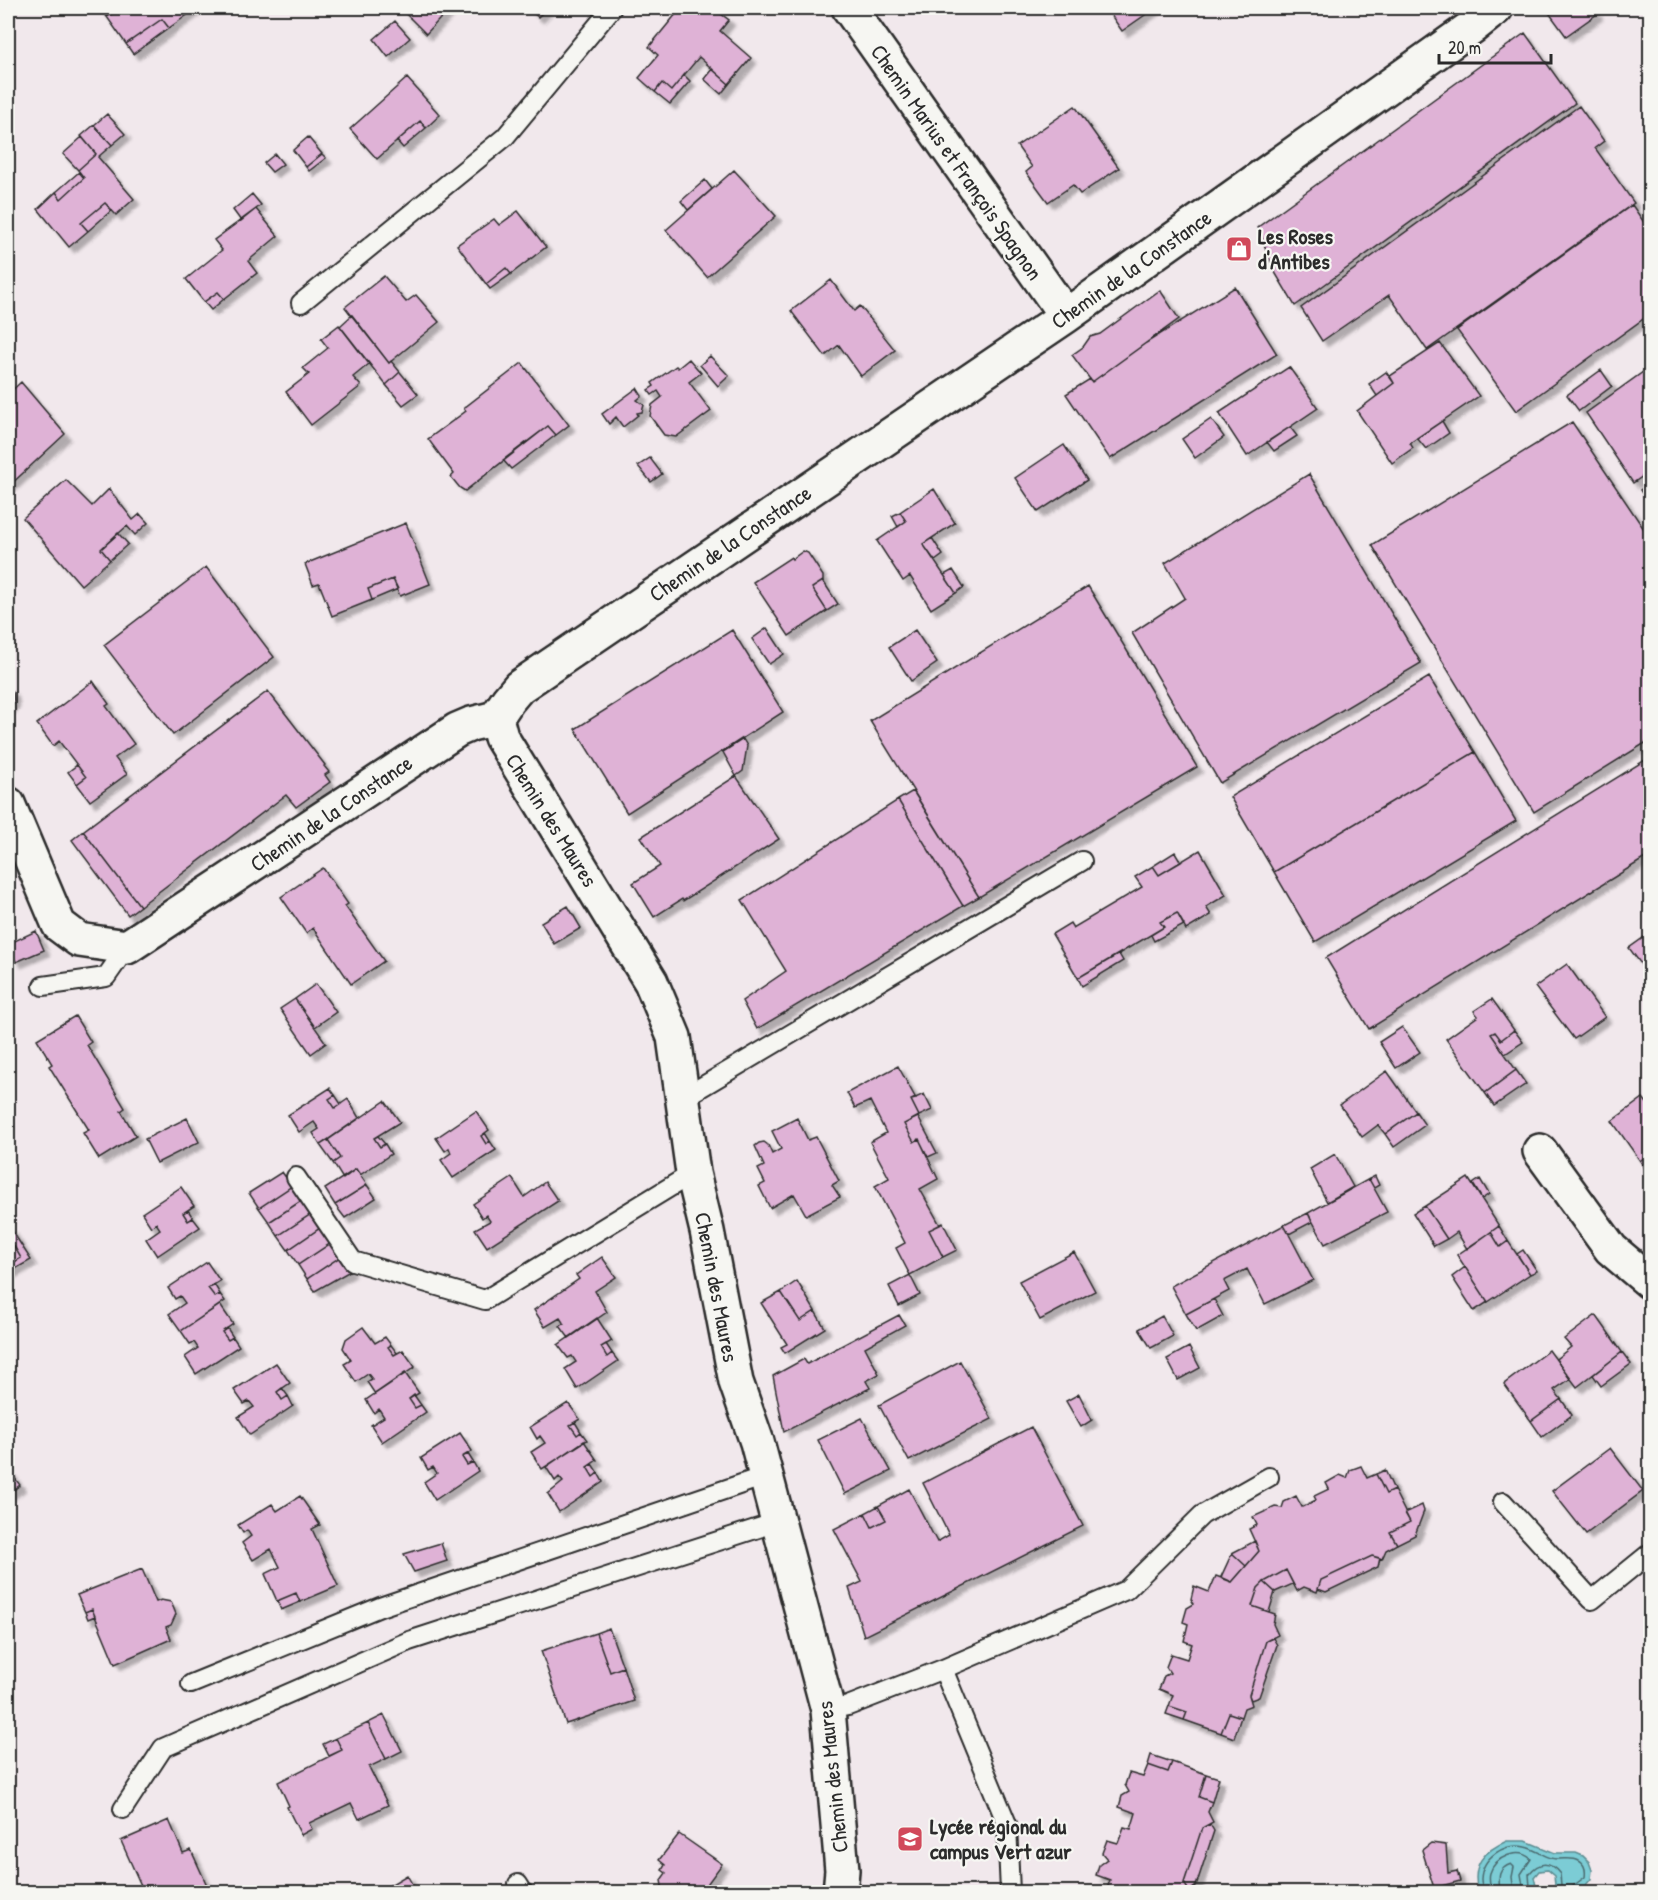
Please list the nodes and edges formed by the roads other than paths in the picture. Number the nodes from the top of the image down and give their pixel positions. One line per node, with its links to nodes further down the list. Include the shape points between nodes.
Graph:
1 (612, 8): 4 (lane, via 506,137)
2 (849, 8): 5 (street, Chemin Marius et François Spagnon)
3 (1496, 8): 5 (street, Chemin de la Constance)
4 (301, 303)
5 (1066, 316): 6 (street, Chemin de la Constance, via 519,687)
6 (496, 718): 9 (street, Chemin de la Constance, via 457,730); 11 (street, Chemin des Maures, via 501,737 651,982 674,1037)
7 (8, 804): 9 (street, via 59,925 79,940)
8 (1082, 861): 11 (lane)
9 (127, 947): 10 (lane, via 106,978)
10 (43, 986)
11 (683, 1098): 13 (street, Chemin des Maures)
12 (1540, 1151): 15 (street, via 1611,1249)
13 (693, 1173): 14 (lane, via 485,1299 353,1261); 16 (street, Chemin des Maures, via 736,1382)
14 (296, 1177)
15 (1650, 1282)
16 (765, 1476): 19 (street, Chemin des Maures); 22 (lane, via 380,1607)
17 (1269, 1477): 21 (lane, via 1202,1515 1126,1590)
18 (1503, 1502): 20 (lane, via 1592,1600)
19 (777, 1522): 23 (street, Chemin des Maures); 24 (lane, via 409,1641 163,1748)
20 (1650, 1553)
21 (943, 1669): 23 (lane); 26 (lane, via 1007,1824)
22 (191, 1684)
23 (828, 1710): 25 (street, Chemin des Maures, via 842,1870)
24 (123, 1809)
25 (840, 1893)
26 (1010, 1893)

